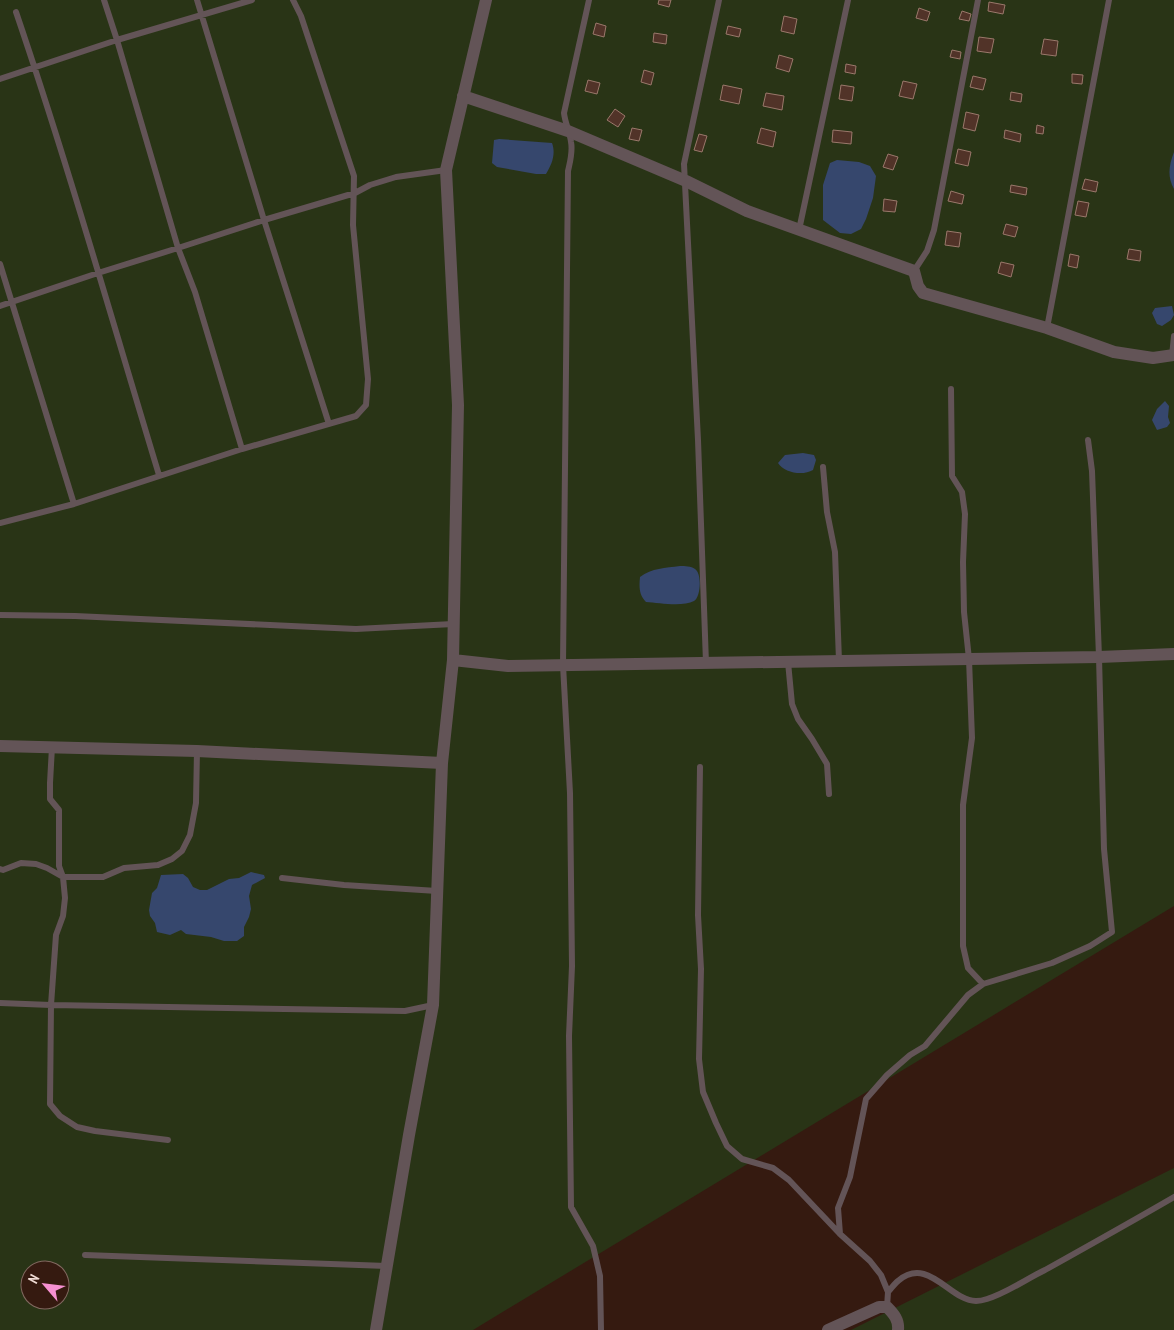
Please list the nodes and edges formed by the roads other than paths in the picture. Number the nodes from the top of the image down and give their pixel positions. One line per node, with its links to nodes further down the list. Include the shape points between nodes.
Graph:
1 (104, 0): 13 (lane)
2 (197, 0): 12 (lane)
3 (252, 0): 12 (lane)
4 (293, 0): 20 (lane, via 354,176)
5 (486, 0): 16 (street)
6 (589, 0): 17 (lane, via 564,113)
7 (719, 0): 19 (lane, via 684,164)
8 (848, 0): 22 (lane)
9 (978, 0): 25 (lane, via 934,230 927,251)
10 (1109, 0): 29 (lane)
11 (16, 12): 14 (lane)
12 (202, 15): 13 (lane); 21 (lane)
13 (117, 40): 14 (lane); 23 (lane)
14 (35, 67): 15 (lane); 26 (lane)
15 (0, 79)
16 (464, 96): 17 (street); 18 (street)
17 (568, 131): 19 (street); 49 (lane, via 572,150 568,172)
18 (446, 170): 20 (lane, via 396,176); 41 (street, via 458,406)
19 (686, 182): 22 (street, via 747,211); 48 (lane)
20 (355, 193): 21 (lane); 33 (lane, via 353,225 368,379 366,405 356,416)
21 (264, 220): 23 (lane); 33 (lane)
22 (799, 230): 25 (street)
23 (178, 248): 26 (lane); 35 (lane, via 195,292)
24 (0, 264): 27 (lane)
25 (914, 271): 29 (street, via 922,293)
26 (98, 273): 27 (lane); 37 (lane)
27 (12, 302): 28 (lane); 38 (lane)
28 (0, 306)
29 (1047, 328): 31 (street, via 1114,352 1153,358)
30 (1174, 336): 31 (lane)
31 (1173, 356)
32 (951, 389): 44 (lane, via 952,476 962,492 965,514 964,612)
33 (329, 424): 35 (lane)
34 (1088, 440): 43 (lane)
35 (242, 449): 37 (lane)
36 (823, 467): 46 (lane, via 835,552)
37 (159, 475): 38 (lane)
38 (74, 504): 39 (lane)
39 (0, 523)
40 (0, 615): 41 (lane, via 356,628)
41 (453, 624): 45 (street)
42 (1174, 654): 43 (street)
43 (1100, 657): 44 (street); 60 (lane, via 1104,849 1112,932 1052,963)
44 (969, 659): 46 (street); 60 (lane, via 972,738 963,805 962,946 968,968)
45 (453, 660): 49 (street, via 508,666); 53 (street)
46 (839, 661): 47 (street)
47 (788, 662): 48 (street); 55 (lane, via 792,704 827,764)
48 (706, 663): 49 (street)
49 (563, 666): 72 (lane, via 570,793 571,1207 593,1246 600,1276)
50 (0, 746): 51 (street)
51 (52, 747): 52 (street); 57 (lane, via 50,799 59,810 58,866)
52 (197, 751): 53 (street); 57 (lane, via 196,804 190,835 182,851 158,865 124,868 104,877)
53 (442, 763): 59 (street)
54 (700, 767): 66 (lane, via 699,1059 703,1092 727,1146 742,1158 773,1168 789,1180)
55 (829, 794)
56 (0, 869): 57 (lane, via 21,863 36,864)
57 (63, 878): 62 (lane, via 64,916 56,936)
58 (282, 878): 59 (lane)
59 (437, 891): 63 (street)
60 (984, 984): 66 (lane, via 968,995 925,1046 887,1074 866,1099 850,1176 838,1208)
61 (0, 1003): 62 (lane)
62 (51, 1005): 63 (lane, via 405,1011); 64 (lane, via 50,1104 60,1116 77,1127 95,1131)
63 (433, 1005): 68 (street)
64 (168, 1140)
65 (1174, 1197): 69 (lane, via 988,1299 975,1301 964,1297 922,1273 909,1274)
66 (840, 1234): 69 (lane, via 870,1261)
67 (85, 1255): 68 (lane)
68 (387, 1266): 71 (street)
69 (888, 1292): 70 (lane)
70 (887, 1307): 73 (street, via 878,1307); 74 (street, via 894,1314)
71 (376, 1330)
72 (601, 1330)
73 (828, 1330)
74 (898, 1330)

